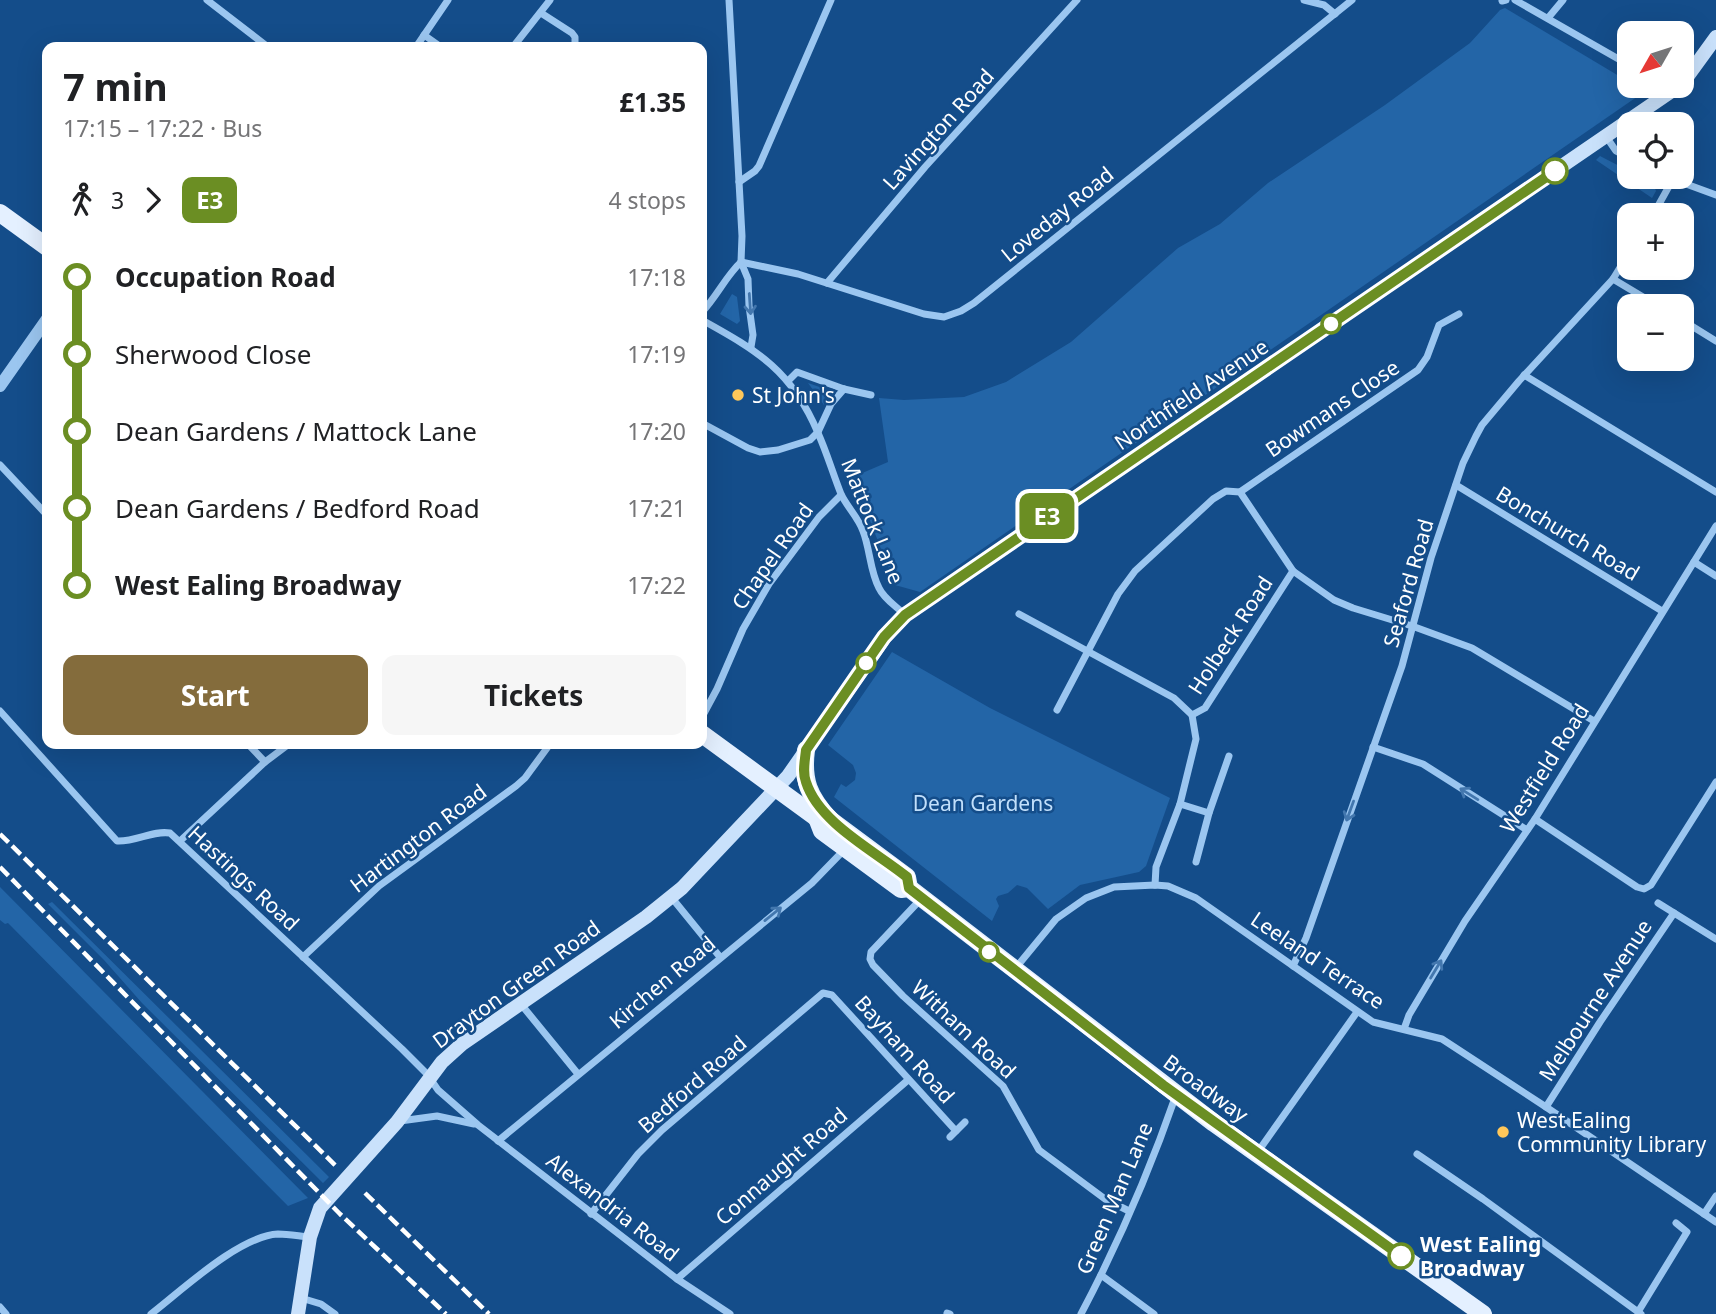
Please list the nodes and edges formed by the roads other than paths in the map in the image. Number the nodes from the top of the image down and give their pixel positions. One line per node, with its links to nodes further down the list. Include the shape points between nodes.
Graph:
1 (207, 0): 15 (street)
2 (449, 0): 14 (street)
3 (550, 0): 11 (street)
4 (729, 0): 26 (street)
5 (831, 0): 26 (street, via 759,166)
6 (1076, 0): 34 (street, Lavington Road)
7 (1304, 0): 12 (street, via 1324,5)
8 (1352, 0): 12 (street, Loveday Road)
9 (1515, 0): 13 (street)
10 (1563, 0): 13 (street)
11 (541, 12): 18 (street); 19 (street, via 572,33)
12 (1335, 15): 34 (street, Loveday Road, via 961,311 944,317 924,314)
13 (1548, 18): 21 (street)
14 (424, 35): 16 (street); 17 (street)
15 (262, 42)
16 (419, 42)
17 (434, 42)
18 (517, 42)
19 (575, 42)
20 (1714, 45): 22 (main road, Northfield Avenue)
21 (1617, 58)
22 (1694, 66)
23 (1658, 98): 24 (main road, Northfield Avenue)
24 (1605, 135): 25 (street); 62 (main road, Northfield Avenue)
25 (1617, 152)
26 (739, 182): 31 (street)
27 (1694, 187): 28 (street)
28 (1716, 195)
29 (0, 214): 30 (main road)
30 (42, 243)
31 (741, 262): 34 (street, Loveday Road); 36 (street); 42 (street, one-way to 42, via 748,279)
32 (1617, 272): 33 (street, Seaford Road)
33 (1613, 279): 35 (street); 43 (street, Seaford Road)
34 (827, 284)
35 (1638, 294)
36 (707, 306)
37 (1459, 314): 52 (street, Bowmans Close, via 1439,325 1418,370)
38 (707, 323): 42 (street, Mattock Lane)
39 (42, 325): 45 (street)
40 (1694, 327): 41 (street)
41 (1716, 341)
42 (751, 347): 44 (street, Mattock Lane)
43 (1524, 375): 51 (street, Seaford Road, via 1482,425); 53 (street)
44 (788, 381): 46 (street, via 797,372); 49 (street, Mattock Lane)
45 (0, 386)
46 (844, 389): 47 (street); 49 (street)
47 (871, 395)
48 (707, 426): 49 (street, via 760,452 797,445)
49 (818, 432): 54 (street, Mattock Lane)
50 (0, 465): 55 (street)
51 (1455, 485): 60 (street, Bonchurch Road); 63 (street, Seaford Road)
52 (1240, 492): 58 (street); 64 (street, Bowmans Close, via 1226,491 1213,499 1135,571 1118,594)
53 (1716, 492)
54 (841, 495): 62 (street, Mattock Lane, via 858,517 878,587); 65 (street, Chapel Road, via 769,584)
55 (42, 510)
56 (1716, 526): 57 (street, Westfield Road)
57 (1694, 562): 59 (street); 60 (street, Westfield Road)
58 (1293, 571): 63 (street, via 1334,600); 68 (street, Holbeck Road, via 1205,708)
59 (1716, 576)
60 (1662, 611): 69 (street, Westfield Road)
61 (1019, 614): 64 (street)
62 (905, 615): 75 (main road, Northfield Avenue, via 884,637)
63 (1412, 625): 69 (street, via 1472,648); 71 (street, Seaford Road)
64 (1090, 651): 66 (street, Bowmans Close); 68 (street, via 1174,698)
65 (707, 708)
66 (1058, 710)
67 (0, 711): 85 (street, Hastings Road, via 117,841 164,832)
68 (1192, 715): 80 (street, via 1196,739)
69 (1594, 720): 83 (street, Westfield Road)
70 (707, 738): 79 (main road, Broadway)
71 (1373, 747): 84 (street, one-way to 71, via 1423,764); 96 (street, Seaford Road, one-way to 96)
72 (253, 749): 77 (street)
73 (282, 749): 77 (street)
74 (546, 749): 94 (street, Hartington Road, via 516,786 379,886)
75 (806, 750): 79 (main road, Northfield Avenue); 82 (main road, via 806,782)
76 (1229, 756): 81 (street)
77 (265, 762): 85 (street)
78 (1716, 782): 83 (street, via 1651,885 1644,889)
79 (776, 789): 82 (main road, Broadway); 90 (main road, Drayton Green Road)
80 (1180, 804): 81 (street); 88 (street, via 1156,867)
81 (1209, 813): 87 (street)
82 (823, 819): 86 (main road, Broadway, via 822,831); 89 (main road, Broadway, via 907,877)
83 (1535, 819): 84 (street, Westfield Road)
84 (1527, 830): 101 (street, Westfield Road, one-way to 84, via 1465,921)
85 (180, 841): 94 (street, Hastings Road)
86 (845, 848): 89 (main road, Broadway, via 901,889); 95 (street, Kirchen Road, one-way to 86, via 812,883)
87 (1196, 862)
88 (1155, 885): 96 (street, Leeland Terrace, via 1196,898); 97 (street, Leeland Terrace, via 1114,887 1086,898 1056,919)
89 (916, 893): 97 (main road, Broadway); 114 (street, Witham Road, via 871,952 873,965 1003,1086 1040,1150)
90 (672, 898): 95 (street); 99 (main road, Drayton Green Road)
91 (1658, 903): 92 (street)
92 (1674, 912): 93 (street); 106 (street, Melbourne Avenue)
93 (1716, 939)
94 (303, 957): 103 (street, Hastings Road)
95 (720, 957): 102 (street, Kirchen Road)
96 (1293, 966): 100 (street, Leeland Terrace)
97 (1013, 970): 105 (main road, Broadway)
98 (827, 993): 104 (street, Bayham Road); 115 (street, Bedford Road, via 662,1130)
99 (520, 1003): 102 (street); 103 (main road, Drayton Green Road, via 449,1055)
100 (1357, 1012): 101 (street, Leeland Terrace, via 1373,1022); 111 (street)
101 (1404, 1029): 106 (street, Leeland Terrace, via 1441,1039)
102 (578, 1074): 110 (street, Kirchen Road)
103 (429, 1079): 107 (main road, Drayton Green Road); 109 (street, Alexandria Road)
104 (908, 1080): 108 (street, Bayham Road, via 953,1134); 121 (street, Connaught Road)
105 (1176, 1095): 111 (main road, Broadway); 114 (street, Green Man Lane, via 1155,1157)
106 (1546, 1107): 116 (street, Leeland Terrace)
107 (397, 1122): 109 (street, Alexandria Road, via 436,1116); 119 (main road, Drayton Green Road, via 325,1201)
108 (965, 1122)
109 (478, 1125): 110 (street, Alexandria Road)
110 (498, 1141): 115 (street, Alexandria Road)
111 (1257, 1153): 132 (main road, Broadway)
112 (1417, 1154): 124 (street)
113 (1716, 1196): 116 (street)
114 (1129, 1212): 120 (street, Green Man Lane)
115 (591, 1214): 121 (street, Alexandria Road)
116 (1704, 1214): 117 (street, Leeland Terrace)
117 (1716, 1222)
118 (1676, 1223): 124 (street, via 1687,1232)
119 (310, 1237): 122 (main road, Drayton Green Road); 126 (street, via 276,1234 249,1242)
120 (1101, 1275): 130 (street, Green Man Lane); 131 (street)
121 (677, 1279): 129 (street, Alexandria Road)
122 (300, 1298): 127 (main road, Drayton Green Road); 128 (street)
123 (0, 1307): 125 (street)
124 (1639, 1313)
125 (6, 1314)
126 (151, 1314)
127 (298, 1314)
128 (335, 1314)
129 (730, 1314)
130 (1081, 1314)
131 (1154, 1314)
132 (1483, 1314)

